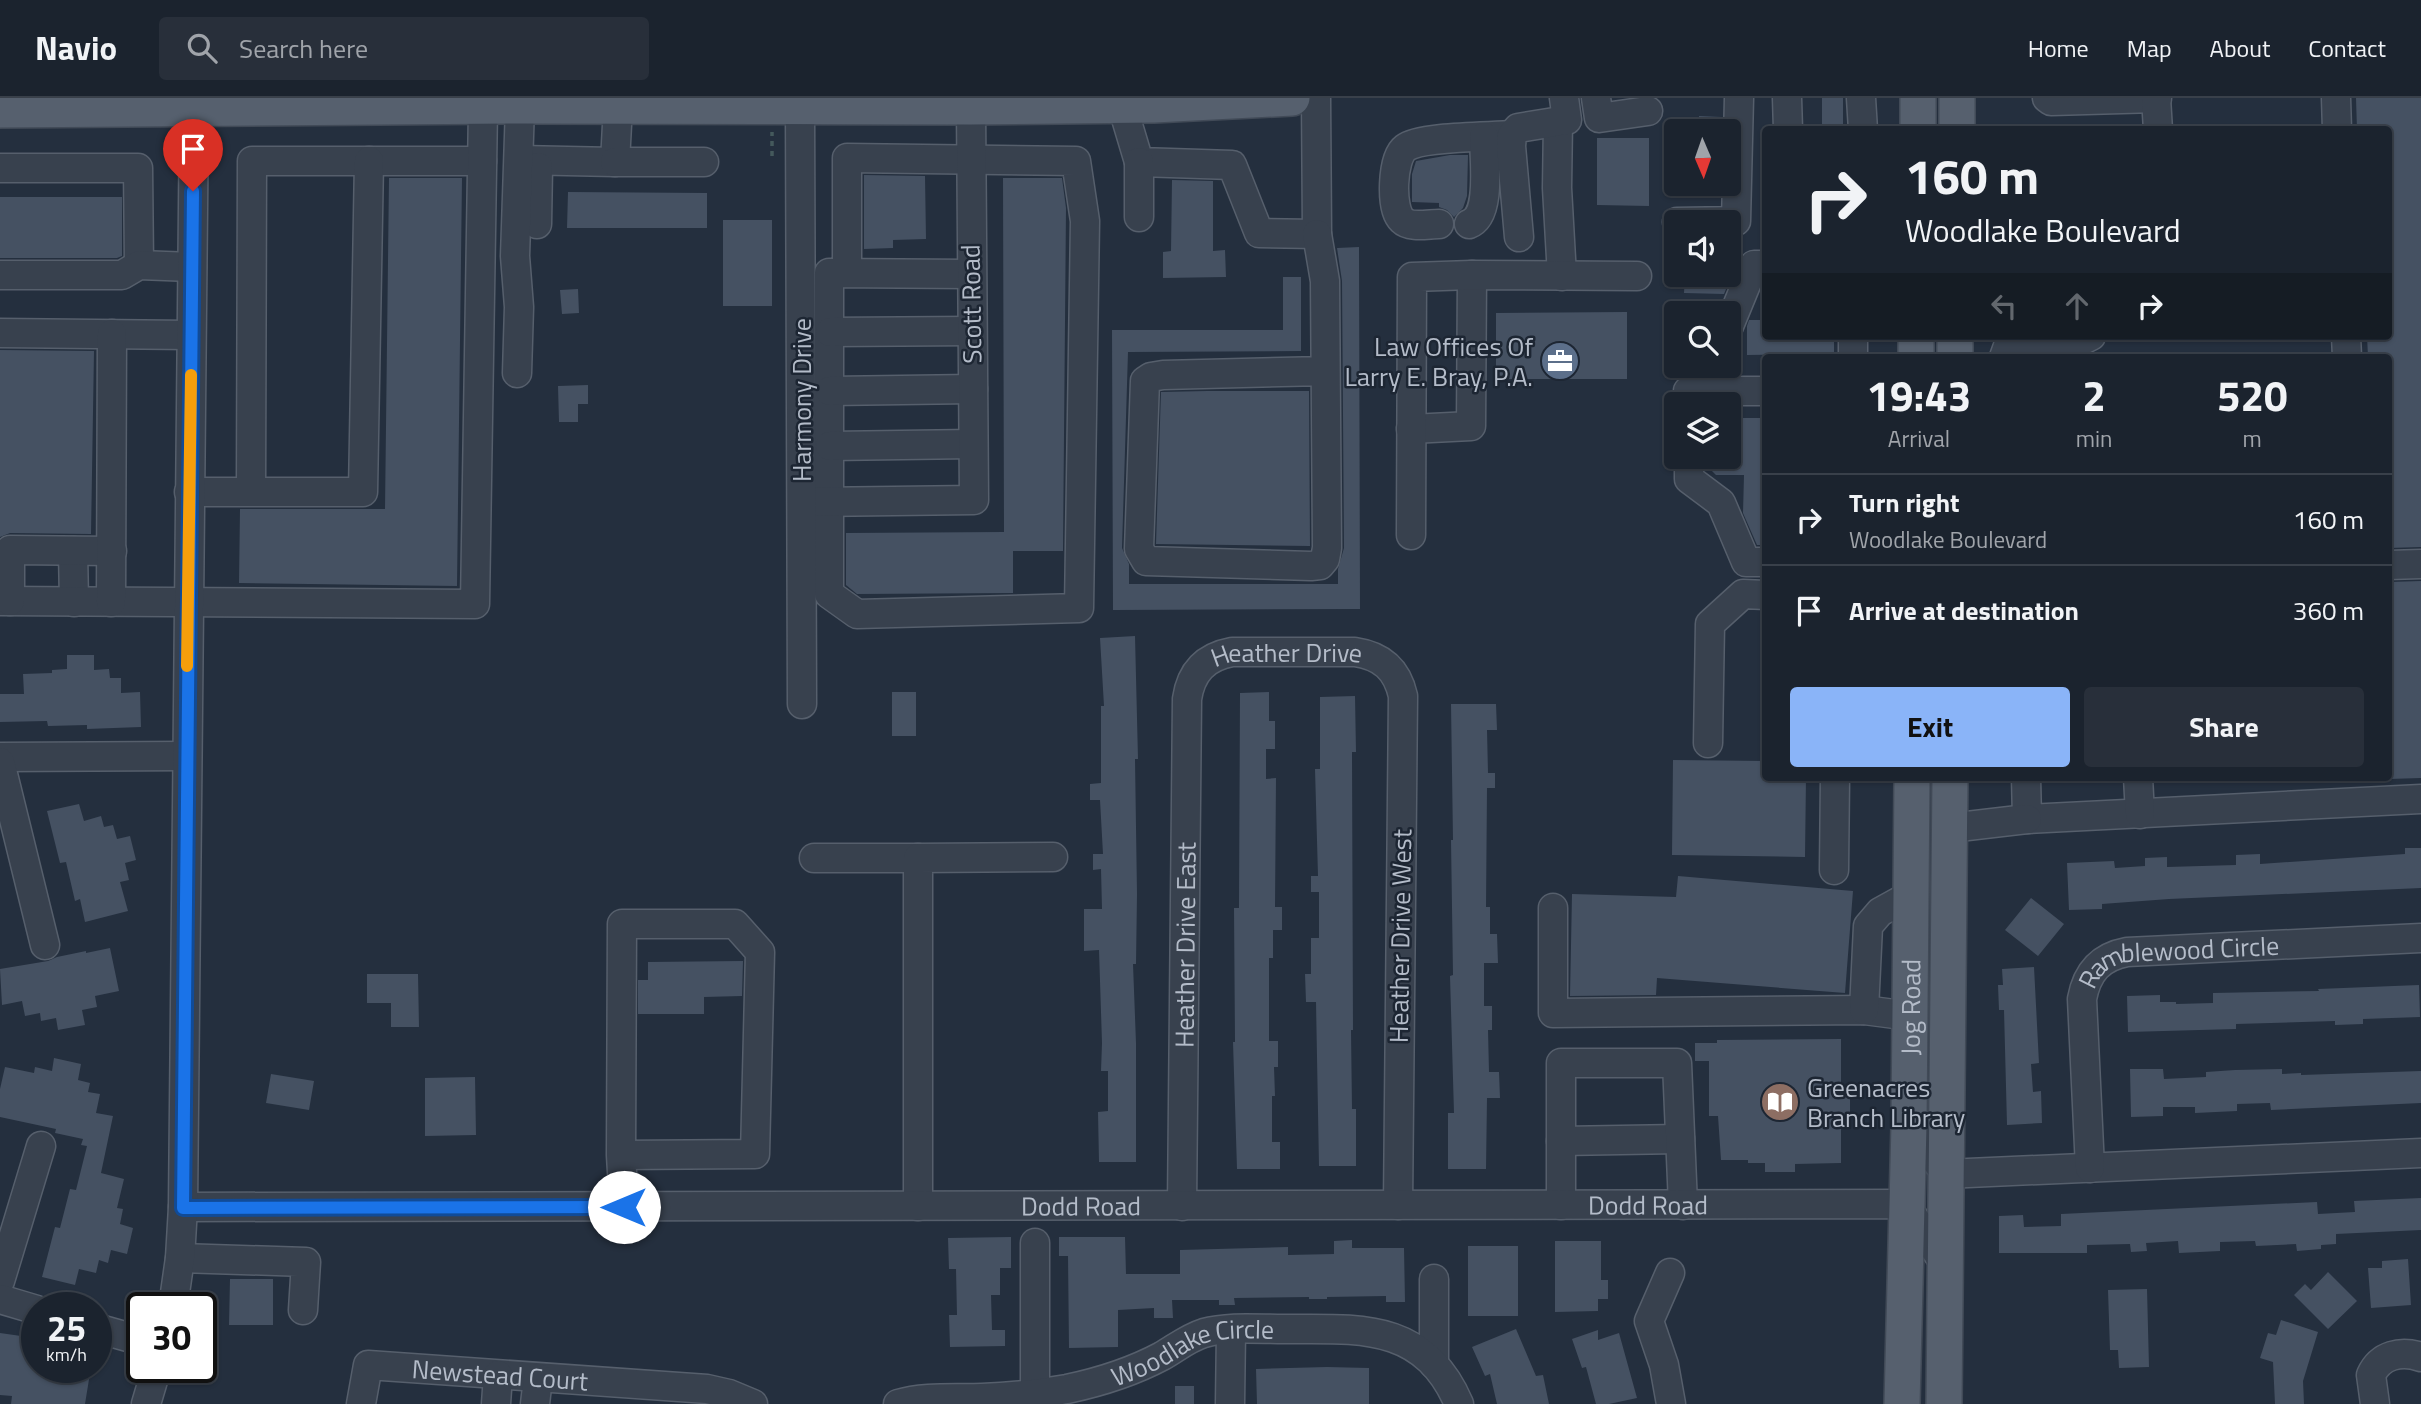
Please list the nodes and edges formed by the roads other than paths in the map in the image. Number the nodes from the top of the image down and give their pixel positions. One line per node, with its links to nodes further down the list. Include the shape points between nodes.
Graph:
1 (1009, 98): 17 (main road)
2 (1292, 98): 15 (main road)
3 (1316, 98): 41 (street)
4 (1596, 98): 21 (street, via 1598,118)
5 (1738, 98): 36 (street)
6 (1787, 98): 22 (street)
7 (1861, 98): 23 (street)
8 (1918, 98): 24 (main road)
9 (2047, 98): 10 (street)
10 (2157, 98): 25 (street)
11 (2336, 98): 26 (street)
12 (531, 102): 16 (main road); 18 (main road); 31 (street)
13 (804, 102): 16 (main road); 17 (main road); 46 (street, Harmony Drive)
14 (200, 103): 18 (main road); 19 (main road); 45 (street)
15 (1122, 105): 17 (main road); 34 (street)
16 (618, 106): 32 (street)
17 (971, 107): 28 (street, Scott Road)
18 (483, 108): 30 (street)
19 (0, 110)
20 (1560, 110): 27 (street); 51 (street, via 1556,188)
21 (1648, 111)
22 (1788, 126)
23 (1863, 126)
24 (1917, 126)
25 (2158, 126)
26 (2337, 126)
27 (1498, 136): 38 (street, via 1422,142 1405,147 1396,158 1396,212 1411,224); 39 (street, via 1481,214); 42 (street)
28 (970, 159): 47 (street, via 847,158); 48 (street, Scott Road); 74 (street, via 1076,161 1085,221 1079,608 857,614 830,594)
29 (369, 161): 30 (street); 71 (street, via 363,492); 71 (street, via 252,161)
30 (482, 161): 85 (street, via 475,604)
31 (528, 161): 32 (street); 40 (street); 62 (street, via 515,256)
32 (615, 162): 33 (street)
33 (705, 162)
34 (1139, 162): 37 (street); 41 (street, via 1232,165 1259,233)
35 (0, 168): 43 (street, via 138,168)
36 (1736, 210)
37 (1139, 217)
38 (1439, 224)
39 (1469, 224)
40 (537, 225)
41 (1317, 234): 61 (street, via 1325,281)
42 (1519, 237)
43 (139, 265): 45 (street); 49 (street, via 122,275)
44 (1749, 265): 53 (street)
45 (192, 267): 58 (street)
46 (801, 270): 47 (street); 73 (street, Harmony Drive)
47 (838, 273): 48 (street); 55 (street)
48 (971, 274): 54 (street, Scott Road)
49 (0, 275)
50 (1472, 275): 51 (street); 67 (street, via 1471,426); 67 (street, via 1412,277)
51 (1562, 276): 52 (street)
52 (1637, 276)
53 (1737, 301)
54 (972, 331): 55 (street); 64 (street, Scott Road)
55 (830, 332): 65 (street)
56 (0, 333): 57 (street)
57 (112, 334): 58 (street); 77 (street)
58 (191, 335): 72 (street)
59 (2083, 340): 60 (street, via 2008,346)
60 (2005, 354)
61 (1325, 370): 61 (street, via 1327,548 1320,565 1152,562 1141,557 1145,381 1163,375)
62 (517, 373)
63 (1688, 387): 66 (street)
64 (972, 389): 65 (street); 68 (street, Scott Road)
65 (830, 391): 69 (street)
66 (1762, 391)
67 (1411, 429): 75 (street)
68 (973, 444): 69 (street); 74 (street, Scott Road, via 974,500)
69 (830, 446): 74 (street)
70 (1689, 469): 78 (street, via 1689,479 1721,503 1746,562)
71 (251, 491): 72 (street)
72 (189, 492): 85 (street)
73 (802, 502): 74 (street); 88 (street, Harmony Drive)
74 (830, 502)
75 (1411, 535)
76 (73, 551): 77 (street); 82 (street, via 10,550); 83 (street)
77 (112, 551): 84 (street)
78 (1762, 562)
79 (2421, 564): 80 (street)
80 (2392, 565)
81 (1762, 595): 89 (street, via 1743,594 1710,624)
82 (5, 601): 83 (street)
83 (74, 602): 84 (street)
84 (111, 602): 85 (street)
85 (188, 602): 90 (street)
86 (1392, 669): 87 (street, Heather Drive, via 1375,657 1355,652 1232,652 1206,662); 121 (street, Heather Drive West, via 1402,696)
87 (1189, 685): 125 (street, Heather Drive East)
88 (802, 704)
89 (1709, 743)
90 (186, 756): 91 (street); 127 (street)
91 (0, 757)
92 (0, 762): 109 (street)
93 (1835, 781): 105 (street)
94 (1912, 781): 106 (main road, Jog Road)
95 (1950, 781): 101 (main road, Jog Road)
96 (2026, 781): 100 (street)
97 (2138, 781): 99 (street)
98 (2421, 799): 99 (street)
99 (2140, 814): 100 (street)
100 (2028, 819): 101 (street)
101 (1950, 828): 119 (main road, Jog Road)
102 (814, 858): 103 (street)
103 (918, 858): 104 (street); 124 (street)
104 (1053, 858)
105 (1834, 870)
106 (1909, 896): 110 (street, via 1880,912 1868,926); 111 (main road, Jog Road)
107 (1553, 908): 110 (street, via 1553,1013)
108 (2421, 939): 118 (street, Ramblewood Circle, via 2127,952 2101,961 2091,972 2082,999)
109 (46, 945)
110 (1864, 1010): 111 (street)
111 (1910, 1016): 112 (main road, Jog Road)
112 (1909, 1125): 119 (street); 120 (main road, Jog Road)
113 (1680, 1139): 114 (street); 114 (street, via 1677,1063 1561,1063); 123 (street)
114 (1561, 1141): 122 (street)
115 (41, 1146): 133 (street)
116 (2421, 1153): 118 (street)
117 (621, 1155): 117 (street, via 755,1154 760,952 735,924 622,924); 126 (street)
118 (2090, 1168): 119 (street)
119 (1947, 1174): 130 (main road, Jog Road)
120 (1905, 1204): 123 (street, Dodd Road); 130 (street); 153 (main road, Jog Road)
121 (1398, 1205): 122 (street, Dodd Road); 125 (street, Dodd Road)
122 (1561, 1205): 123 (street, Dodd Road)
123 (1683, 1205)
124 (918, 1206): 125 (street, Dodd Road); 126 (street, Dodd Road)
125 (1182, 1206)
126 (624, 1207): 127 (street, Dodd Road)
127 (183, 1208): 129 (street)
128 (1034, 1243): 144 (street)
129 (180, 1258): 134 (street); 137 (street, via 306,1262)
130 (1946, 1266): 154 (main road, Jog Road)
131 (1670, 1273): 152 (street, via 1649,1321)
132 (1434, 1279): 140 (street)
133 (0, 1281)
134 (175, 1292)
135 (0, 1298): 136 (street)
136 (21, 1305)
137 (303, 1310)
138 (1231, 1329): 140 (street, Woodlake Circle, via 1365,1330 1405,1342); 144 (street, Woodlake Circle, via 1202,1334 1141,1366 1100,1381); 150 (street)
139 (2421, 1357): 155 (street, via 2397,1354 2379,1362 2371,1375)
140 (1434, 1364): 151 (street, Woodlake Circle)
141 (498, 1375): 143 (street, Newstead Court); 147 (street, Newstead Court, via 368,1365); 148 (street)
142 (152, 1383): 146 (street)
143 (537, 1391): 145 (street, Newstead Court, via 707,1390)
144 (1035, 1394): 149 (street, Woodlake Circle)
145 (736, 1401)
146 (146, 1404)
147 (361, 1404)
148 (496, 1404)
149 (898, 1404)
150 (1230, 1404)
151 (1460, 1404)
152 (1671, 1404)
153 (1902, 1404)
154 (1944, 1404)
155 (2375, 1404)

